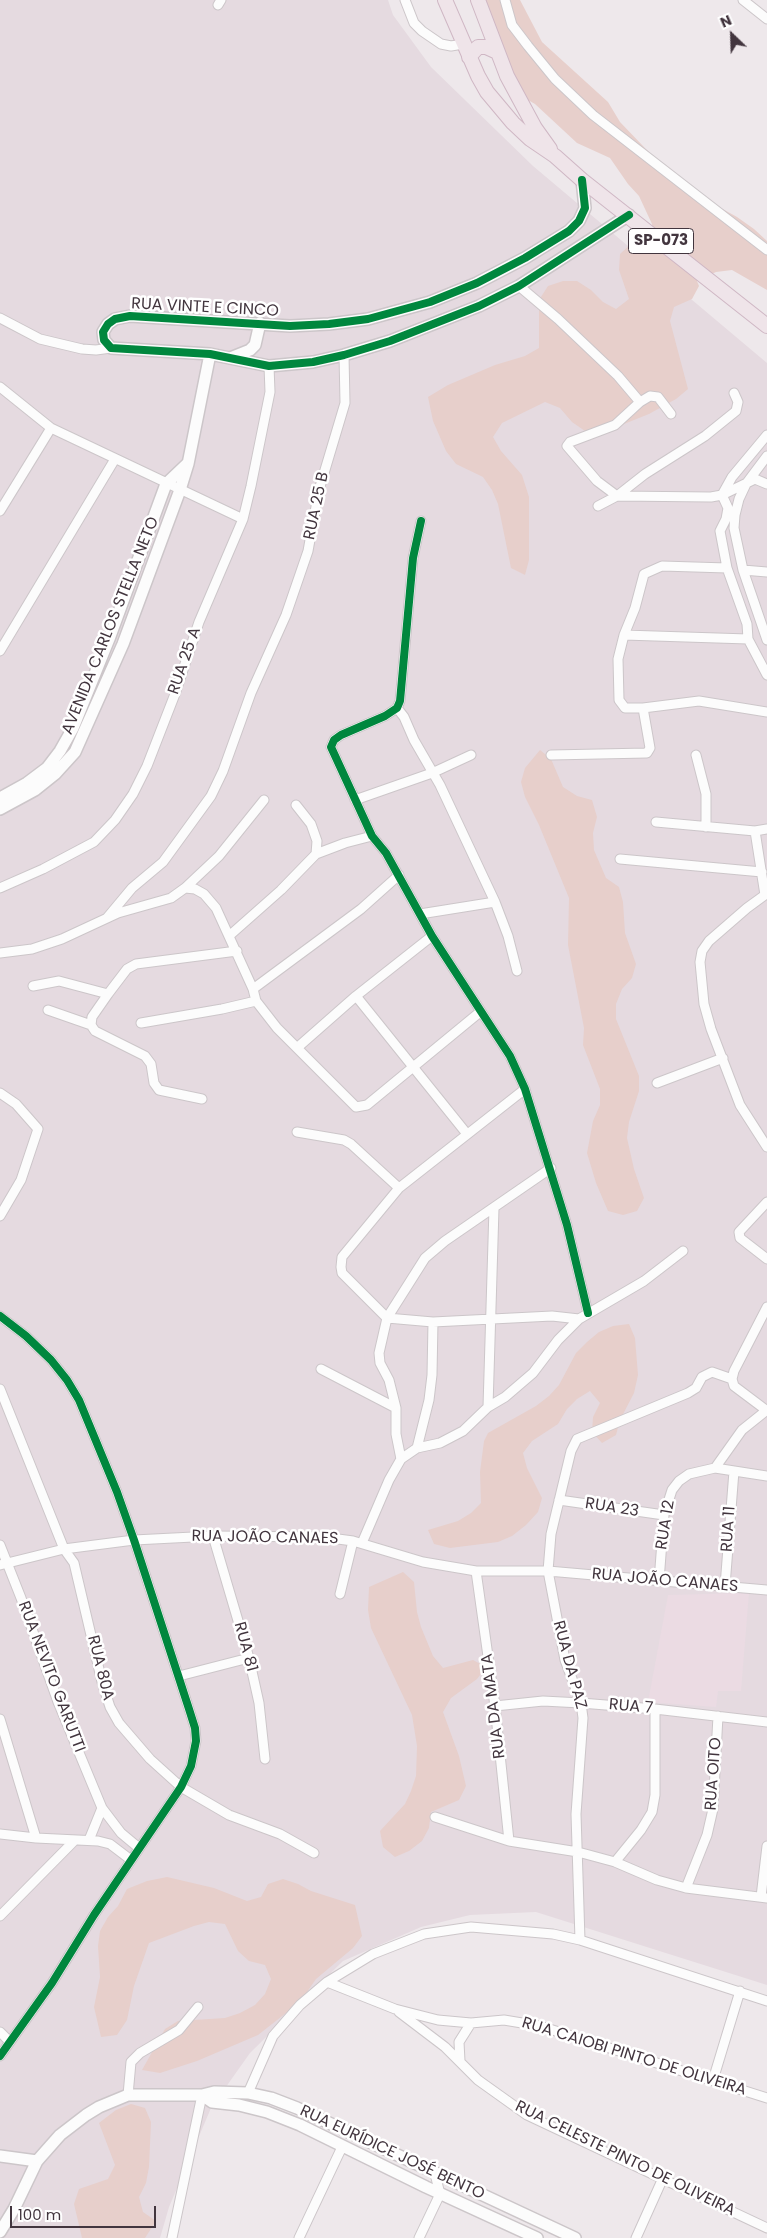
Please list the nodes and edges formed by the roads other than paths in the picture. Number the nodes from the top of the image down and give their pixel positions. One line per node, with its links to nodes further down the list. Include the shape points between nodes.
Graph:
1 (405, 0): 7 (street, via 414,23 422,31 441,44)
2 (445, 0): 7 (main road, SP-073)
3 (478, 0): 8 (main road, SP-073)
4 (505, 0): 13 (street, via 512,25 528,46 593,115)
5 (743, 0): 6 (street)
6 (767, 19)
7 (463, 44): 9 (main road, SP-073)
8 (497, 52): 9 (main road, via 478,47); 10 (main road, SP-073, via 535,128)
9 (469, 57): 10 (main road, SP-073, via 488,92 512,124)
10 (555, 156): 11 (main road, SP-073)
11 (582, 180): 12 (main road, SP-073); 16 (street, RUA VINTE E CINCO, via 585,208 569,231 525,258 455,293 368,319 290,326)
12 (629, 215): 14 (street); 17 (main road, SP-073)
13 (767, 250)
14 (519, 286): 20 (street, via 426,328); 25 (street, via 618,376)
15 (0, 318): 18 (street, via 40,339 82,349)
16 (260, 323): 18 (street, RUA VINTE E CINCO, via 130,316 108,324 104,340); 21 (street, via 255,345)
17 (767, 326)
18 (112, 348): 19 (street)
19 (210, 354): 21 (street); 31 (street)
20 (344, 355): 22 (street); 76 (street, RUA 25 B, via 345,403 319,490 308,551 286,615 251,693 223,771 211,796 163,862 132,888)
21 (230, 358): 22 (street)
22 (269, 366): 40 (street, RUA 25 A, via 270,392)
23 (0, 386): 27 (street)
24 (734, 393): 37 (street, via 738,402 736,411)
25 (640, 402): 26 (street, via 650,396 658,397); 37 (street, via 615,425 567,446 598,481)
26 (671, 414)
27 (51, 428): 30 (street); 39 (street)
28 (767, 435): 36 (street, via 732,477)
29 (767, 456): 33 (street)
30 (115, 459): 32 (street); 48 (street)
31 (188, 464): 32 (street, AVENIDA CARLOS STELLA NETO); 35 (street)
32 (166, 484): 35 (street); 57 (street, AVENIDA CARLOS STELLA NETO, via 73,728 47,768)
33 (746, 484): 34 (street, via 755,479); 36 (street); 43 (street, via 739,499 734,528)
34 (767, 484)
35 (180, 490): 40 (street); 61 (street, via 123,644 74,752 35,790)
36 (722, 495): 37 (street); 42 (street, via 728,508 720,531 720,542)
37 (617, 496): 38 (street)
38 (598, 506)
39 (0, 511)
40 (243, 519): 71 (street, RUA 25 A, via 199,622 175,694 134,794 94,842 51,866)
41 (421, 521): 50 (street, via 413,558)
42 (727, 568): 45 (street, via 662,566 644,574); 46 (street, via 747,624)
43 (743, 570): 44 (street); 47 (street)
44 (767, 572)
45 (624, 635): 46 (street); 51 (street, via 618,659 619,700 625,708)
46 (748, 639): 49 (street)
47 (767, 640)
48 (0, 651)
49 (767, 675)
50 (397, 708): 56 (street); 59 (street, via 334,740 331,747)
51 (643, 708): 52 (street, via 699,701); 54 (street, via 650,748 647,753)
52 (767, 712)
53 (471, 755): 56 (street)
54 (551, 756)
55 (696, 756): 63 (street, via 706,794)
56 (432, 774): 59 (street); 74 (street)
57 (0, 798)
58 (264, 800): 72 (street, via 219,856)
59 (355, 800): 66 (street)
60 (296, 805): 67 (street, via 312,824)
61 (0, 809)
62 (656, 822): 63 (street)
63 (706, 826): 65 (street)
64 (767, 829): 65 (street)
65 (755, 831): 69 (street)
66 (372, 836): 67 (street); 70 (street)
67 (316, 854): 77 (street)
68 (620, 859): 69 (street)
69 (762, 872): 73 (street)
70 (399, 875): 75 (street); 83 (street, via 361,909)
71 (0, 888)
72 (185, 888): 76 (street, via 171,898); 77 (street, via 204,894 216,908)
73 (766, 895): 92 (street, via 709,940 702,952 704,1004)
74 (495, 902): 75 (street); 81 (street)
75 (420, 914): 78 (street)
76 (107, 918): 80 (street, via 32,949)
77 (229, 936): 79 (street)
78 (432, 936): 85 (street); 88 (street)
79 (237, 951): 83 (street); 84 (street, via 136,964 127,969)
80 (0, 953)
81 (517, 971)
82 (33, 986): 84 (street, via 59,982)
83 (253, 989): 86 (street)
84 (108, 994): 90 (street)
85 (356, 996): 91 (street); 93 (street)
86 (256, 1001): 89 (street); 91 (street, via 277,1028)
87 (48, 1010): 90 (street)
88 (480, 1012): 93 (street); 95 (street, via 510,1056)
89 (141, 1023)
90 (91, 1025): 97 (street, via 95,1031 145,1056 159,1090)
91 (298, 1047): 93 (street, via 356,1106 367,1105)
92 (722, 1058): 94 (street); 100 (street, via 740,1105)
93 (414, 1066): 99 (street)
94 (657, 1083)
95 (525, 1089): 99 (street); 101 (street)
96 (0, 1092): 105 (street, via 38,1128 21,1180)
97 (202, 1099)
98 (297, 1132): 102 (street, via 352,1144)
99 (467, 1134): 102 (street)
100 (767, 1147)
101 (551, 1168): 104 (street); 109 (street)
102 (399, 1188): 111 (street, via 340,1262 342,1273)
103 (767, 1202): 107 (street, via 739,1232 740,1238)
104 (494, 1208): 111 (street, via 425,1258); 113 (street)
105 (0, 1216)
106 (683, 1251): 109 (street, via 644,1281)
107 (767, 1259)
108 (767, 1307): 116 (street)
109 (588, 1313): 112 (street)
110 (0, 1316): 129 (street, via 51,1360 79,1400)
111 (387, 1318): 114 (street); 119 (street, via 379,1353 380,1363 389,1380)
112 (579, 1319): 113 (street, via 552,1316); 118 (street, via 533,1373)
113 (491, 1320): 114 (street); 118 (street)
114 (433, 1322): 121 (street, via 429,1400)
115 (321, 1368): 119 (street)
116 (732, 1379): 120 (street, via 734,1386); 126 (street, RUA DA PAZ, via 712,1372 702,1377 696,1388 688,1393 578,1439 571,1452)
117 (0, 1389): 132 (street, RUA 80A)
118 (488, 1407): 121 (street, via 452,1438)
119 (396, 1408): 122 (street, via 396,1434)
120 (767, 1410): 123 (street, via 742,1430)
121 (417, 1448): 122 (street)
122 (401, 1459): 130 (street)
123 (715, 1468): 124 (street); 127 (street, RUA 12, via 688,1474 679,1481 672,1490)
124 (734, 1471): 125 (street); 137 (street, RUA 11)
125 (767, 1476)
126 (560, 1500): 127 (street, RUA 23); 135 (street, RUA DA PAZ, via 551,1534)
127 (664, 1516): 136 (street, RUA 12)
128 (213, 1536): 129 (street, RUA JOÃO CANAES); 130 (street, RUA JOÃO CANAES, via 323,1537); 140 (street, RUA 81)
129 (134, 1540): 132 (street, RUA JOÃO CANAES); 141 (street)
130 (358, 1542): 134 (street, RUA JOÃO CANAES, via 423,1562); 139 (street)
131 (0, 1545): 133 (street, RUA NEVITO GARUTTI)
132 (64, 1549): 133 (street, RUA JOÃO CANAES); 149 (street, RUA 80A, via 74,1563 79,1580 110,1707 119,1724)
133 (3, 1564): 150 (street, RUA NEVITO GARUTTI)
134 (476, 1570): 135 (street, RUA JOÃO CANAES); 143 (street, RUA DA MATA)
135 (548, 1571): 136 (street, RUA JOÃO CANAES); 142 (street, RUA DA PAZ, via 565,1660)
136 (659, 1581): 137 (street, RUA JOÃO CANAES)
137 (725, 1586): 138 (street, RUA JOÃO CANAES)
138 (767, 1590)
139 (340, 1594)
140 (249, 1658): 141 (street); 148 (street, RUA 81, via 260,1703)
141 (179, 1676): 149 (street, via 195,1728 196,1742 191,1766)
142 (581, 1703): 143 (street, RUA 7, via 543,1701); 144 (street, RUA 7); 159 (street, RUA DA PAZ, via 583,1718 576,1814)
143 (495, 1706): 156 (street, RUA DA MATA)
144 (655, 1709): 145 (street, RUA 7); 162 (street, via 655,1795 652,1812 642,1830)
145 (718, 1716): 147 (street, RUA 7); 163 (street, RUA OITO, via 714,1810)
146 (0, 1719): 153 (street)
147 (767, 1722)
148 (266, 1759)
149 (181, 1787): 158 (street); 160 (street, RUA 80A, via 229,1814 280,1834)
150 (102, 1808): 155 (street); 158 (street, RUA NEVITO GARUTTI, via 121,1834)
151 (435, 1817): 156 (street)
152 (0, 1834): 153 (street)
153 (36, 1838): 154 (street)
154 (75, 1840): 155 (street); 165 (street)
155 (88, 1840): 161 (street, via 110,1844)
156 (509, 1841): 159 (street)
157 (767, 1846): 164 (street)
158 (139, 1848): 161 (street)
159 (578, 1852): 162 (street); 166 (street, RUA DA PAZ)
160 (314, 1853)
161 (131, 1860): 174 (street)
162 (615, 1862): 163 (street)
163 (686, 1888): 164 (street)
164 (764, 1897)
165 (0, 1916)
166 (580, 1940): 167 (street, via 553,1934 471,1928 424,1934 374,1954); 168 (street)
167 (327, 1982): 171 (street, RUA CAIOBI PINTO DE OLIVEIRA); 178 (street, via 300,2005 273,2036)
168 (740, 1992): 169 (street); 177 (street)
169 (767, 2001)
170 (198, 2008): 179 (street, via 179,2030 140,2052 132,2062)
171 (395, 2010): 172 (street, RUA CAIOBI PINTO DE OLIVEIRA, via 438,2020); 176 (street, RUA CELESTE PINTO DE OLIVEIRA)
172 (471, 2023): 176 (street, via 459,2042); 177 (street, RUA CAIOBI PINTO DE OLIVEIRA, via 504,2020 540,2026)
173 (0, 2032): 174 (street)
174 (10, 2042): 175 (street)
175 (0, 2056)
176 (460, 2061): 186 (street, RUA CELESTE PINTO DE OLIVEIRA, via 478,2080 527,2115)
177 (712, 2080): 181 (street, RUA CAIOBI PINTO DE OLIVEIRA)
178 (248, 2093): 180 (street, RUA EURÍDICE JOSÉ BENTO); 185 (street, RUA EURÍDICE JOSÉ BENTO, via 297,2108)
179 (128, 2095): 180 (street, RUA EURÍDICE JOSÉ BENTO); 184 (street, RUA EURÍDICE JOSÉ BENTO, via 86,2115 60,2135)
180 (202, 2095): 182 (street, RUA EURÍDICE JOSÉ BENTO, via 212,2102 268,2112); 190 (street)
181 (767, 2098)
182 (342, 2148): 187 (street, RUA EURÍDICE JOSÉ BENTO); 191 (street)
183 (0, 2156): 184 (street)
184 (37, 2161): 189 (street, RUA EURÍDICE JOSÉ BENTO)
185 (435, 2174): 187 (street); 194 (street, RUA EURÍDICE JOSÉ BENTO)
186 (663, 2178): 188 (street, RUA CELESTE PINTO DE OLIVEIRA); 195 (street)
187 (440, 2194): 192 (street); 193 (street, RUA EURÍDICE JOSÉ BENTO)
188 (767, 2228)
189 (0, 2232)
190 (172, 2238)
191 (299, 2238)
192 (419, 2238)
193 (537, 2238)
194 (575, 2238)
195 (636, 2238)

